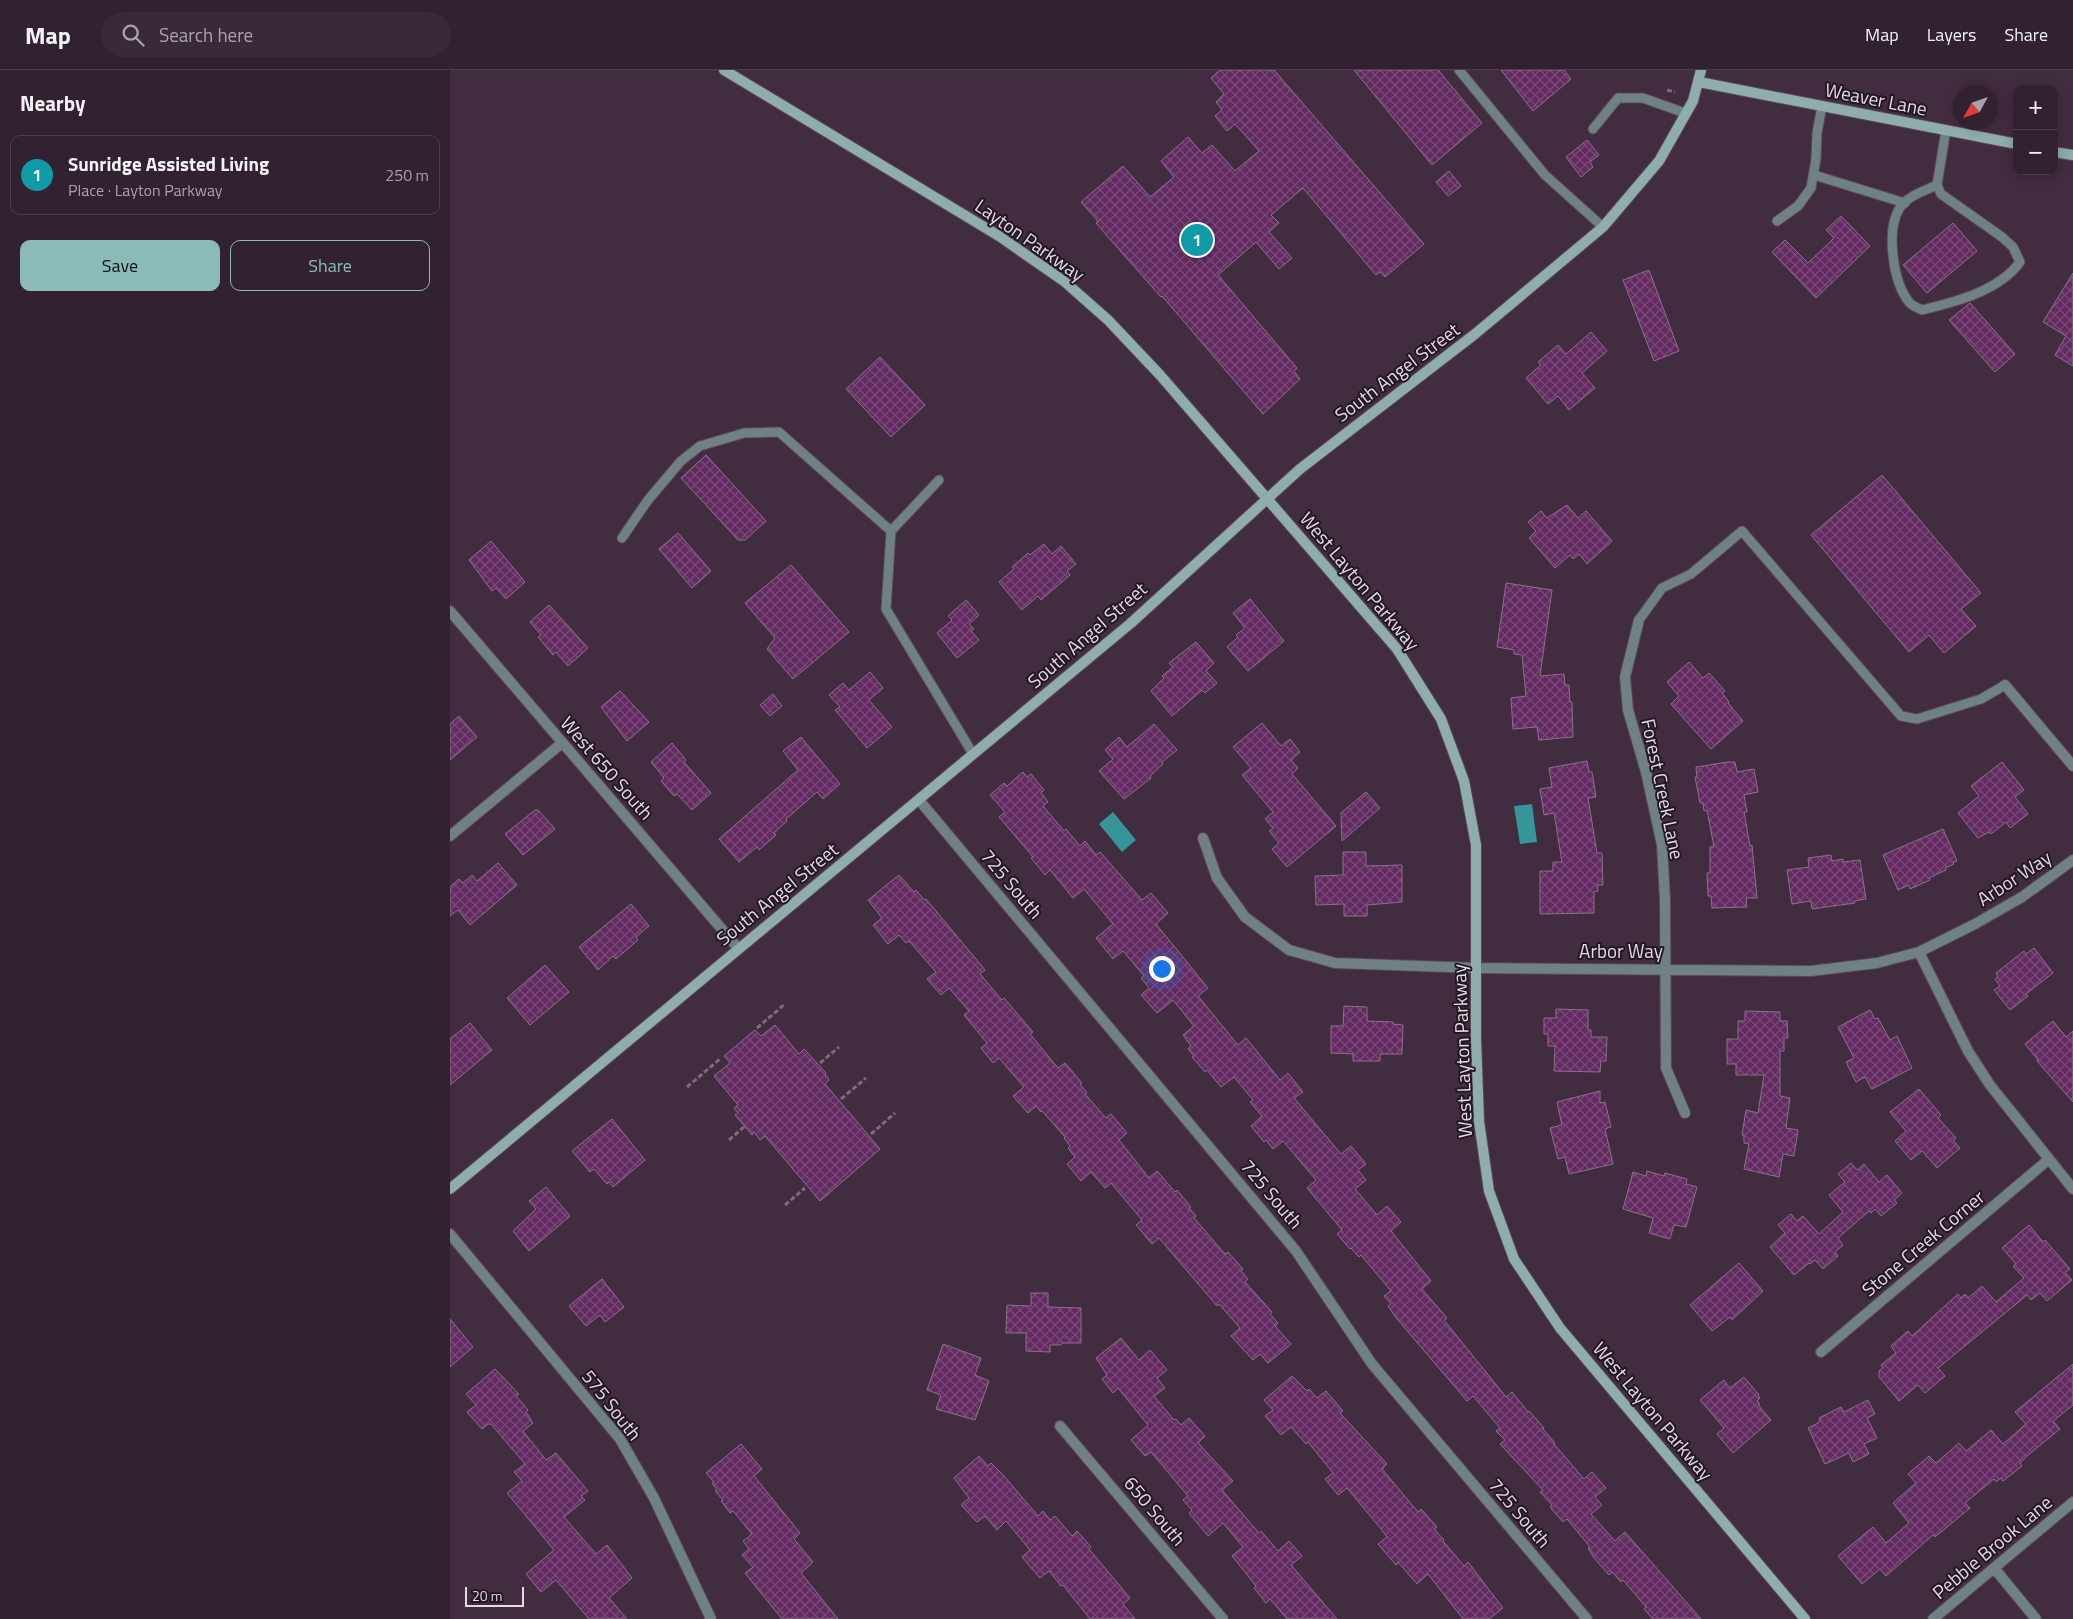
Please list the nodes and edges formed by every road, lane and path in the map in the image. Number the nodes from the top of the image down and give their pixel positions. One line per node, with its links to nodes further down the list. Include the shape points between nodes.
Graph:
1 (724, 70): 20 (main road, Layton Parkway, via 999,236 1065,282 1108,320 1160,375)
2 (1459, 70): 18 (lane, via 1545,176)
3 (1701, 70): 4 (main road, South Angel Street)
4 (1699, 82): 7 (main road, Weaver Lane); 8 (main road, South Angel Street)
5 (1667, 90): 6 (path)
6 (1675, 92)
7 (1822, 106): 10 (main road, Weaver Lane); 14 (lane)
8 (1686, 113): 9 (lane, via 1643,98 1618,98); 18 (main road, South Angel Street, via 1659,161)
9 (1593, 129)
10 (1946, 130): 11 (main road, Weaver Lane); 15 (lane)
11 (2013, 143)
12 (2058, 153): 13 (main road)
13 (2073, 155)
14 (1814, 174): 16 (lane); 17 (lane, via 1805,199)
15 (1937, 184): 16 (lane); 16 (lane, via 1941,194 1951,203 2013,247 2020,262 2012,273 1999,282 1940,306 1922,310 1910,303 1897,276 1892,248 1894,222)
16 (1905, 203)
17 (1777, 220)
18 (1603, 227): 20 (main road, South Angel Street, via 1475,334 1300,469)
19 (939, 480): 21 (lane)
20 (1268, 498): 27 (main road, South Angel Street, via 1131,623); 35 (main road, West Layton Parkway, via 1397,649 1441,719 1464,781 1476,845)
21 (890, 531): 22 (lane, via 779,432 744,434 700,446 670,474); 27 (lane, via 886,609)
22 (622, 538)
23 (450, 611): 26 (street, West 650 South)
24 (1638, 620): 25 (lane, via 1662,588 1691,574 1742,531 1902,716 1917,719 1981,699); 36 (street, Forest Creek Lane, via 1625,677 1628,710 1662,845)
25 (2005, 685): 28 (street)
26 (562, 743): 30 (street); 33 (street, West 650 South)
27 (974, 754): 29 (main road, South Angel Street)
28 (2073, 766)
29 (919, 800): 33 (main road, South Angel Street); 60 (street, 725 South, via 1296,1251 1372,1364)
30 (450, 836)
31 (1203, 838): 35 (street, Arbor Way, via 1217,878 1245,917 1289,950 1335,963)
32 (2073, 860): 34 (street, Arbor Way, via 2022,897)
33 (738, 948): 51 (main road, South Angel Street)
34 (1919, 952): 36 (street, Arbor Way, via 1878,963 1811,971); 50 (street, via 1968,1051)
35 (1476, 968): 36 (street, Arbor Way); 63 (main road, West Layton Parkway, via 1478,1121 1489,1191 1514,1259 1560,1328)
36 (1665, 968): 46 (street, Forest Creek Lane, via 1666,1068)
37 (785, 1004): 38 (path)
38 (757, 1028)
39 (840, 1046): 41 (path)
40 (721, 1058): 43 (path)
41 (820, 1063)
42 (866, 1078): 44 (path)
43 (687, 1087)
44 (841, 1099)
45 (895, 1113): 48 (path)
46 (1685, 1114)
47 (745, 1126): 49 (path)
48 (871, 1134)
49 (729, 1140)
50 (2048, 1160): 53 (street); 56 (street, Stone Creek Corner)
51 (450, 1188)
52 (805, 1188): 54 (path)
53 (2073, 1189)
54 (785, 1206)
55 (450, 1234): 61 (street, 575 South, via 620,1440 654,1498)
56 (1821, 1352)
57 (1060, 1426): 62 (street, 650 South)
58 (2073, 1502): 59 (street, Pebble Brook Lane)
59 (1994, 1568): 64 (street, Pebble Brook Lane); 65 (street)
60 (1581, 1617)
61 (711, 1619)
62 (1223, 1619)
63 (1805, 1619)
64 (1933, 1619)
65 (2036, 1619)

